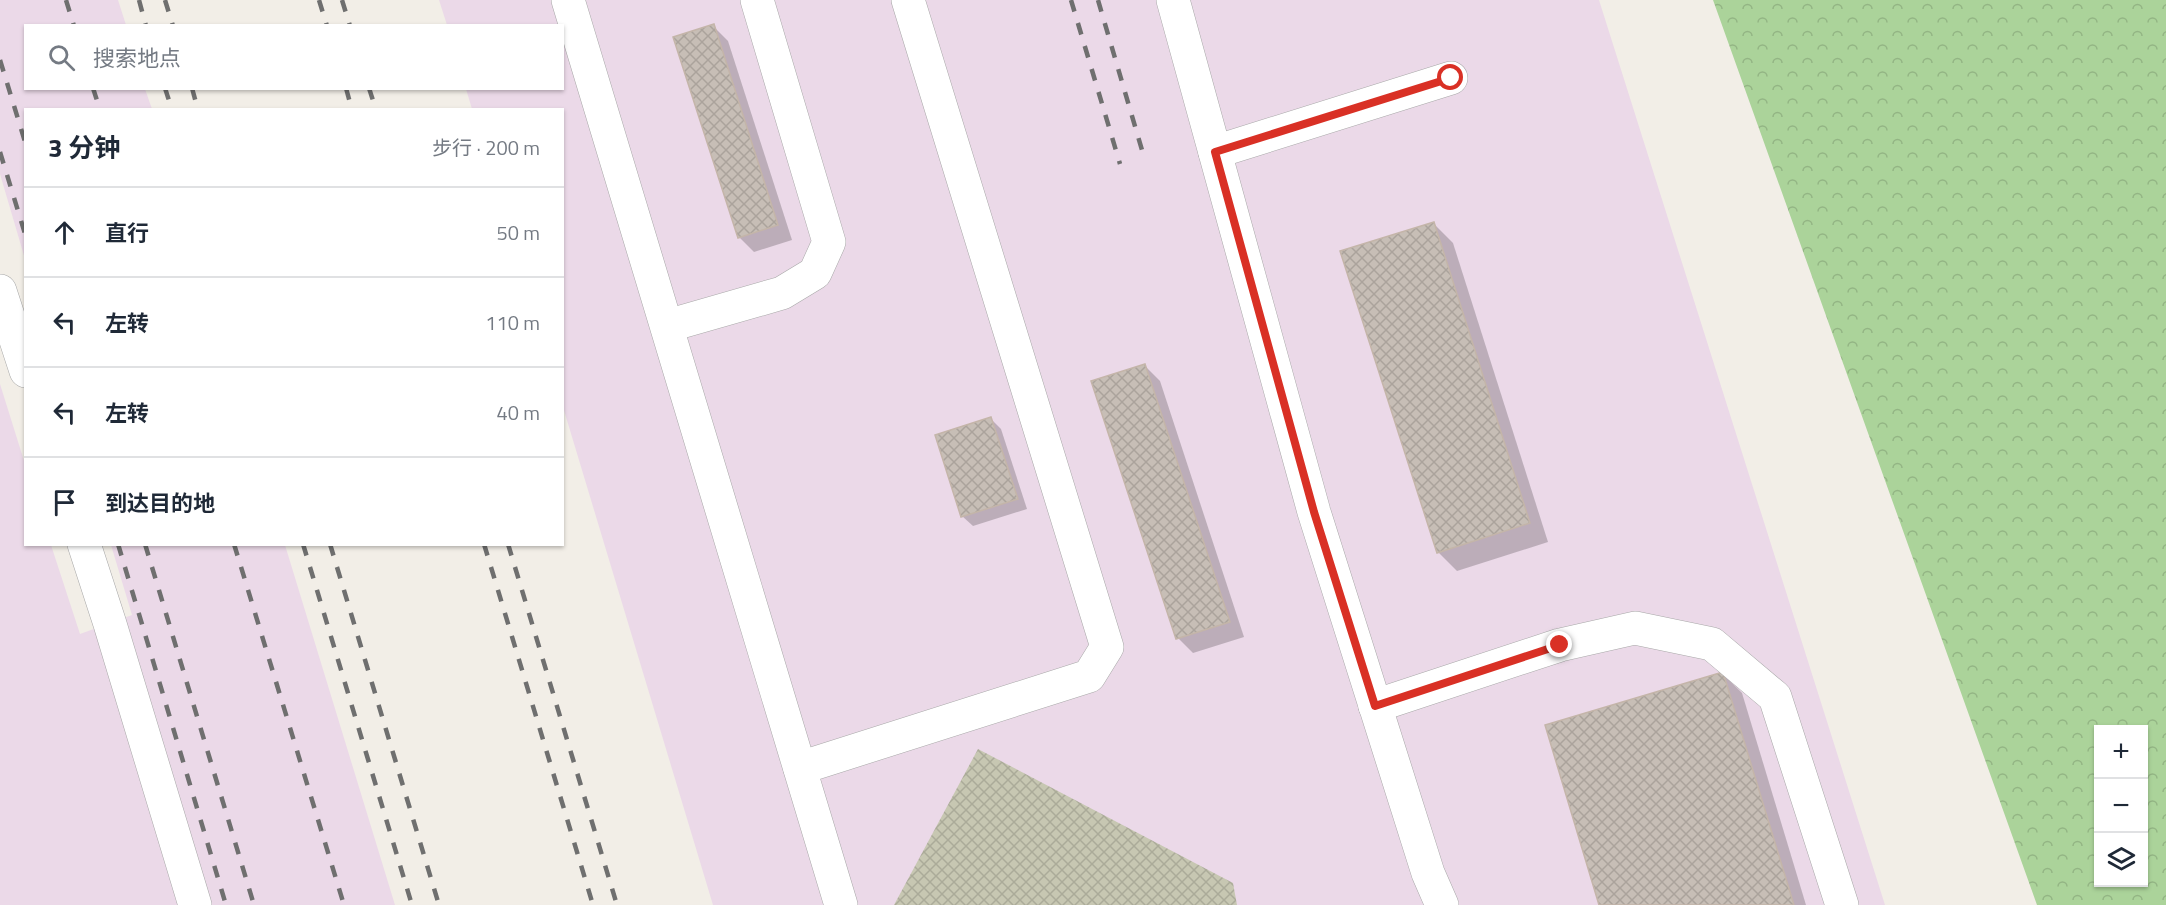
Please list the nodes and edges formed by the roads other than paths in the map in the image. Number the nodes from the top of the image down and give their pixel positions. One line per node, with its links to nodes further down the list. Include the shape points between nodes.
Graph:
1 (569, 0): 8 (street)
2 (757, 0): 8 (street, via 830,242 815,273 782,292)
3 (908, 0): 12 (street, via 1107,647 1089,676)
4 (1173, 0): 6 (street)
5 (1451, 78): 6 (street)
6 (1215, 152): 11 (street, via 1314,512)
7 (0, 291): 9 (street)
8 (667, 326): 12 (street)
9 (24, 365)
10 (85, 546): 13 (street)
11 (1375, 706): 15 (street, via 1428,873); 16 (street, via 1560,645 1635,628 1712,644 1774,698)
12 (800, 768): 14 (street)
13 (195, 905)
14 (841, 905)
15 (1442, 905)
16 (1842, 905)

